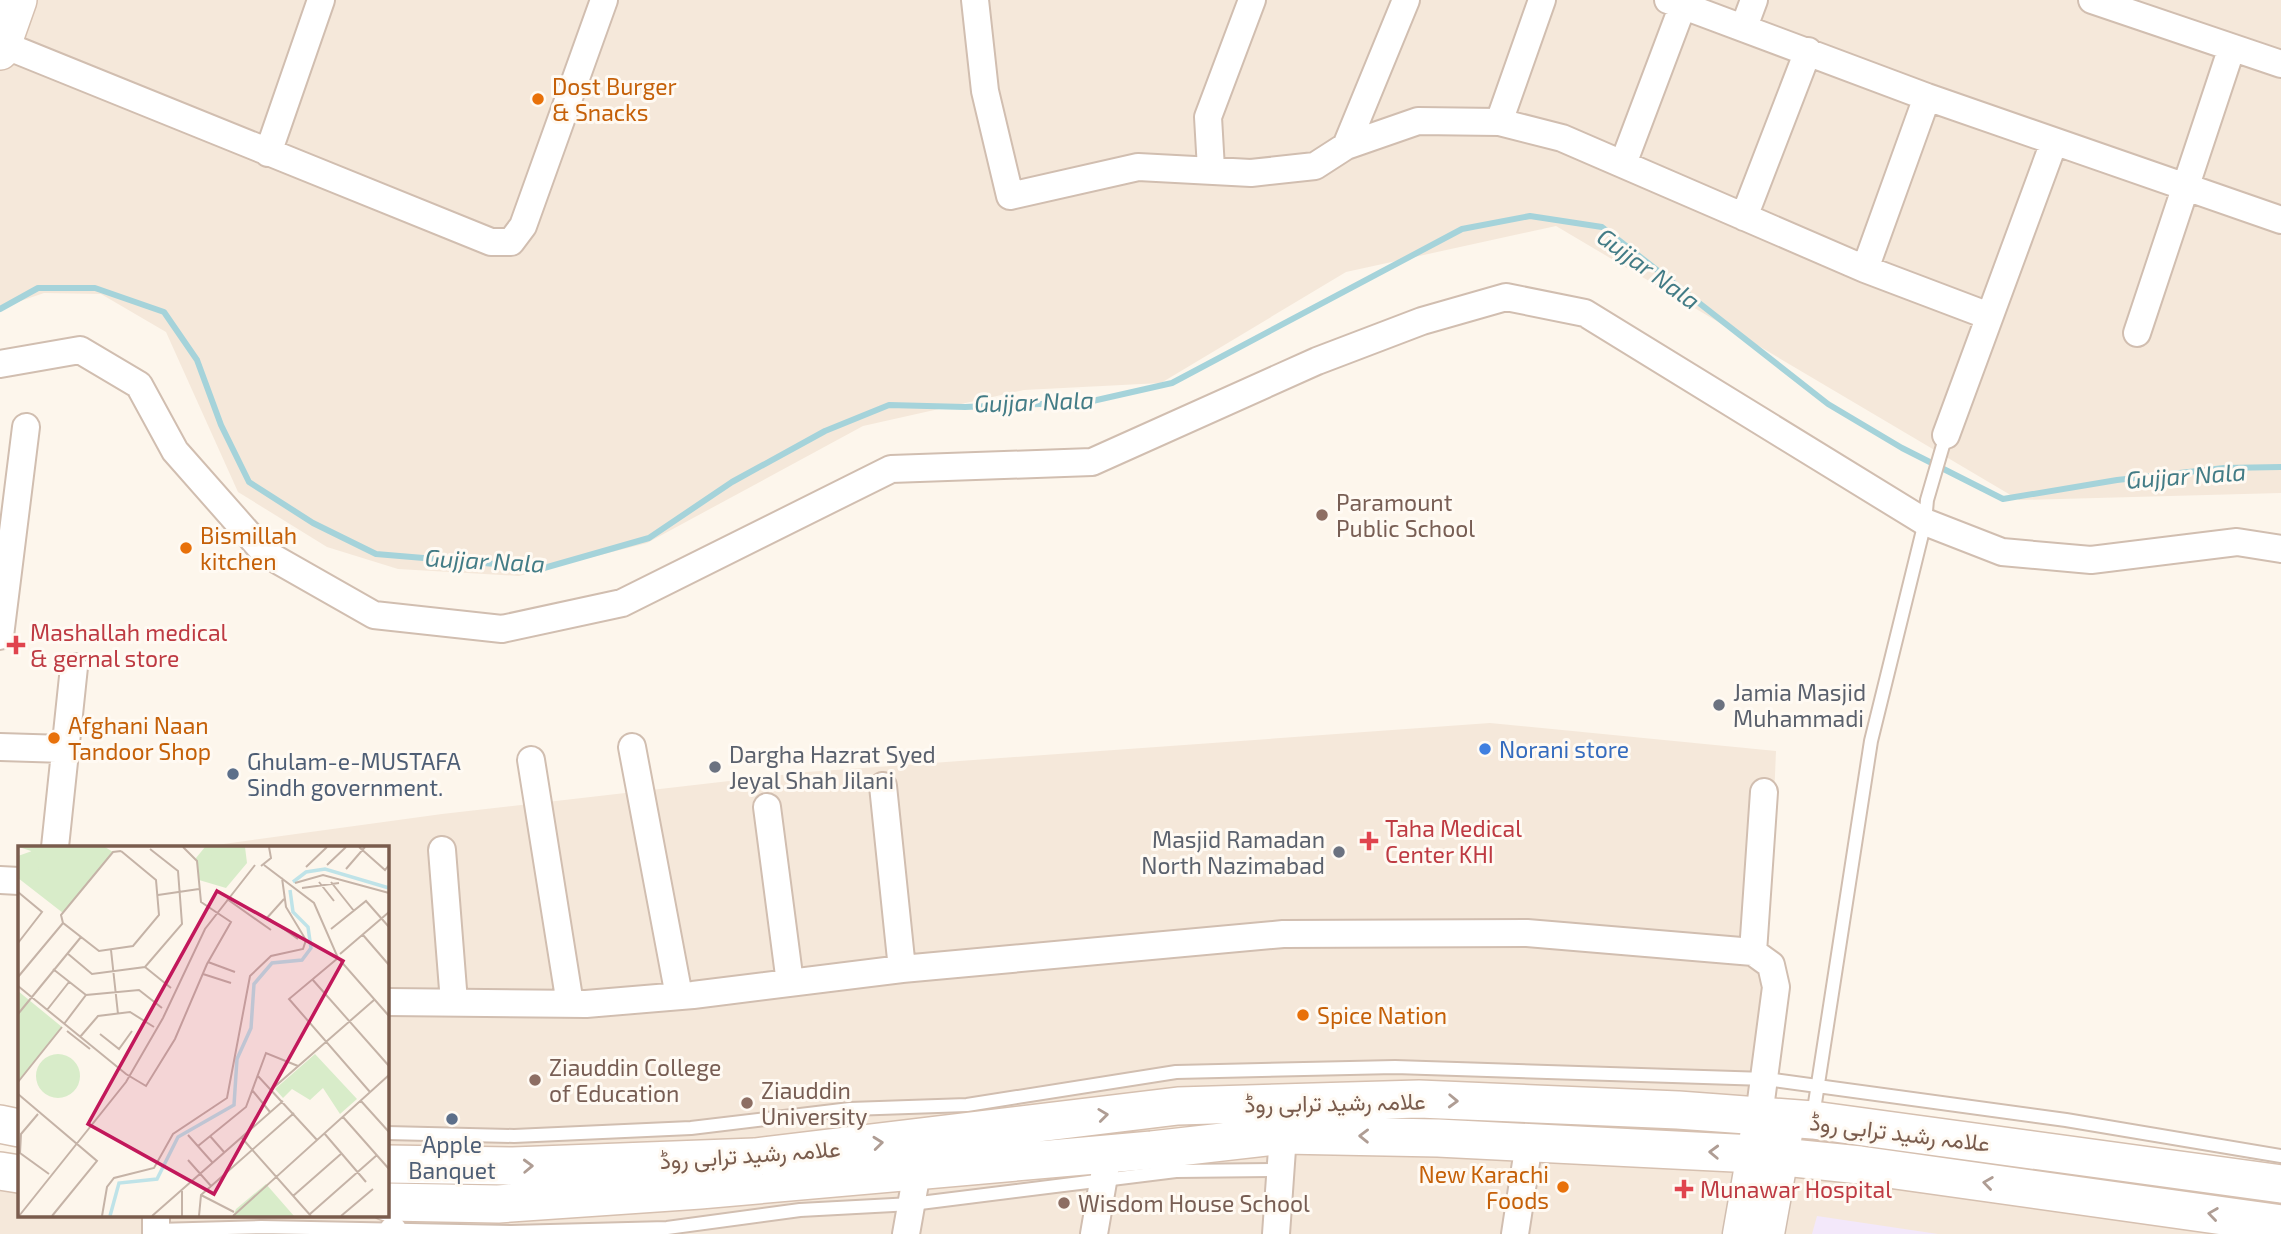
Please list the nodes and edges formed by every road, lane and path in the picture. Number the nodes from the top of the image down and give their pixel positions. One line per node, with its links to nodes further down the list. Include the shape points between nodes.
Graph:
1 (18, 0): 12 (main road)
2 (321, 0): 20 (street)
3 (604, 0): 20 (street, via 523,226 511,242 491,242)
4 (975, 0): 22 (street, via 985,91 1010,196 1138,167)
5 (1252, 0): 22 (street, via 1208,117)
6 (1406, 0): 19 (street)
7 (1542, 0): 17 (street)
8 (1754, 0): 11 (street)
9 (2092, 0): 13 (street)
10 (1675, 3): 11 (street); 21 (street)
11 (1744, 27): 14 (street)
12 (2, 48): 20 (street)
13 (2231, 50): 15 (street); 23 (street)
14 (1808, 51): 16 (street); 24 (street)
15 (2281, 64)
16 (1927, 97): 18 (street); 26 (street)
17 (1499, 122): 19 (street, via 1418,121); 21 (street, via 1562,138)
18 (2054, 142): 23 (street); 27 (street)
19 (1346, 146): 22 (street, via 1315,166 1251,173)
20 (268, 153)
21 (1623, 164): 24 (street)
22 (1211, 169)
23 (2184, 186): 25 (street); 28 (street)
24 (1744, 217): 26 (street)
25 (2281, 220)
26 (1865, 269): 27 (street)
27 (1989, 316): 31 (street)
28 (2137, 333)
29 (0, 364): 32 (street, via 80,349 139,386 175,451 265,553 374,615 502,629 622,603 891,469 1092,462 1317,361 1422,321 1506,297 1585,313)
30 (26, 426): 34 (street)
31 (1946, 435): 32 (lane)
32 (1926, 511): 33 (street, via 2001,552 2091,561 2237,542); 55 (lane, via 1871,741)
33 (2281, 548)
34 (0, 636)
35 (74, 667): 38 (street)
36 (0, 747): 38 (street)
37 (632, 747): 50 (street)
38 (65, 750): 43 (street)
39 (531, 760): 53 (street)
40 (883, 786): 48 (street)
41 (1764, 792): 47 (street)
42 (767, 807): 49 (street)
43 (55, 846)
44 (442, 850): 52 (street)
45 (0, 880): 46 (street)
46 (18, 881)
47 (1753, 952): 48 (street, via 1527,933 1283,934); 54 (street, via 1771,965 1776,987)
48 (902, 969): 49 (street)
49 (790, 983): 50 (street)
50 (679, 996): 53 (street)
51 (388, 1002): 52 (street)
52 (454, 1002): 53 (street)
53 (570, 1004)
54 (1766, 1079): 55 (street); 55 (lane); 58 (lane, via 1395,1067 1176,1072 967,1105 850,1109 691,1128 514,1136)
55 (1794, 1110): 61 (street); 62 (lane, via 2066,1120); 63 (main road, علامہ رشید ترابی روڈ, one-way to 55, via 513,1166 755,1157 1178,1106 1419,1100); 67 (main road, علامہ رشید ترابی روڈ)
56 (0, 1125): 57 (main road)
57 (18, 1127)
58 (388, 1133)
59 (1529, 1143): 60 (main road, علامہ رشید ترابی روڈ, one-way to 60); 61 (main road, علامہ رشید ترابی روڈ, one-way to 59); 75 (street)
60 (1282, 1152): 64 (main road, علامہ رشید ترابی روڈ); 74 (street)
61 (1768, 1155): 70 (main road, علامہ رشید ترابی روڈ, one-way to 61); 76 (street); 77 (street)
62 (2281, 1156)
63 (388, 1164)
64 (1106, 1167): 68 (main road, علامہ رشید ترابی روڈ); 73 (street)
65 (0, 1171): 66 (main road)
66 (18, 1174)
67 (2281, 1184)
68 (914, 1188): 69 (main road, علامہ رشید ترابی روڈ, via 498,1203); 72 (street)
69 (391, 1222): 71 (lane)
70 (2281, 1224)
71 (156, 1226)
72 (906, 1234)
73 (1094, 1234)
74 (1276, 1234)
75 (1515, 1234)
76 (1739, 1234)
77 (1768, 1234)

